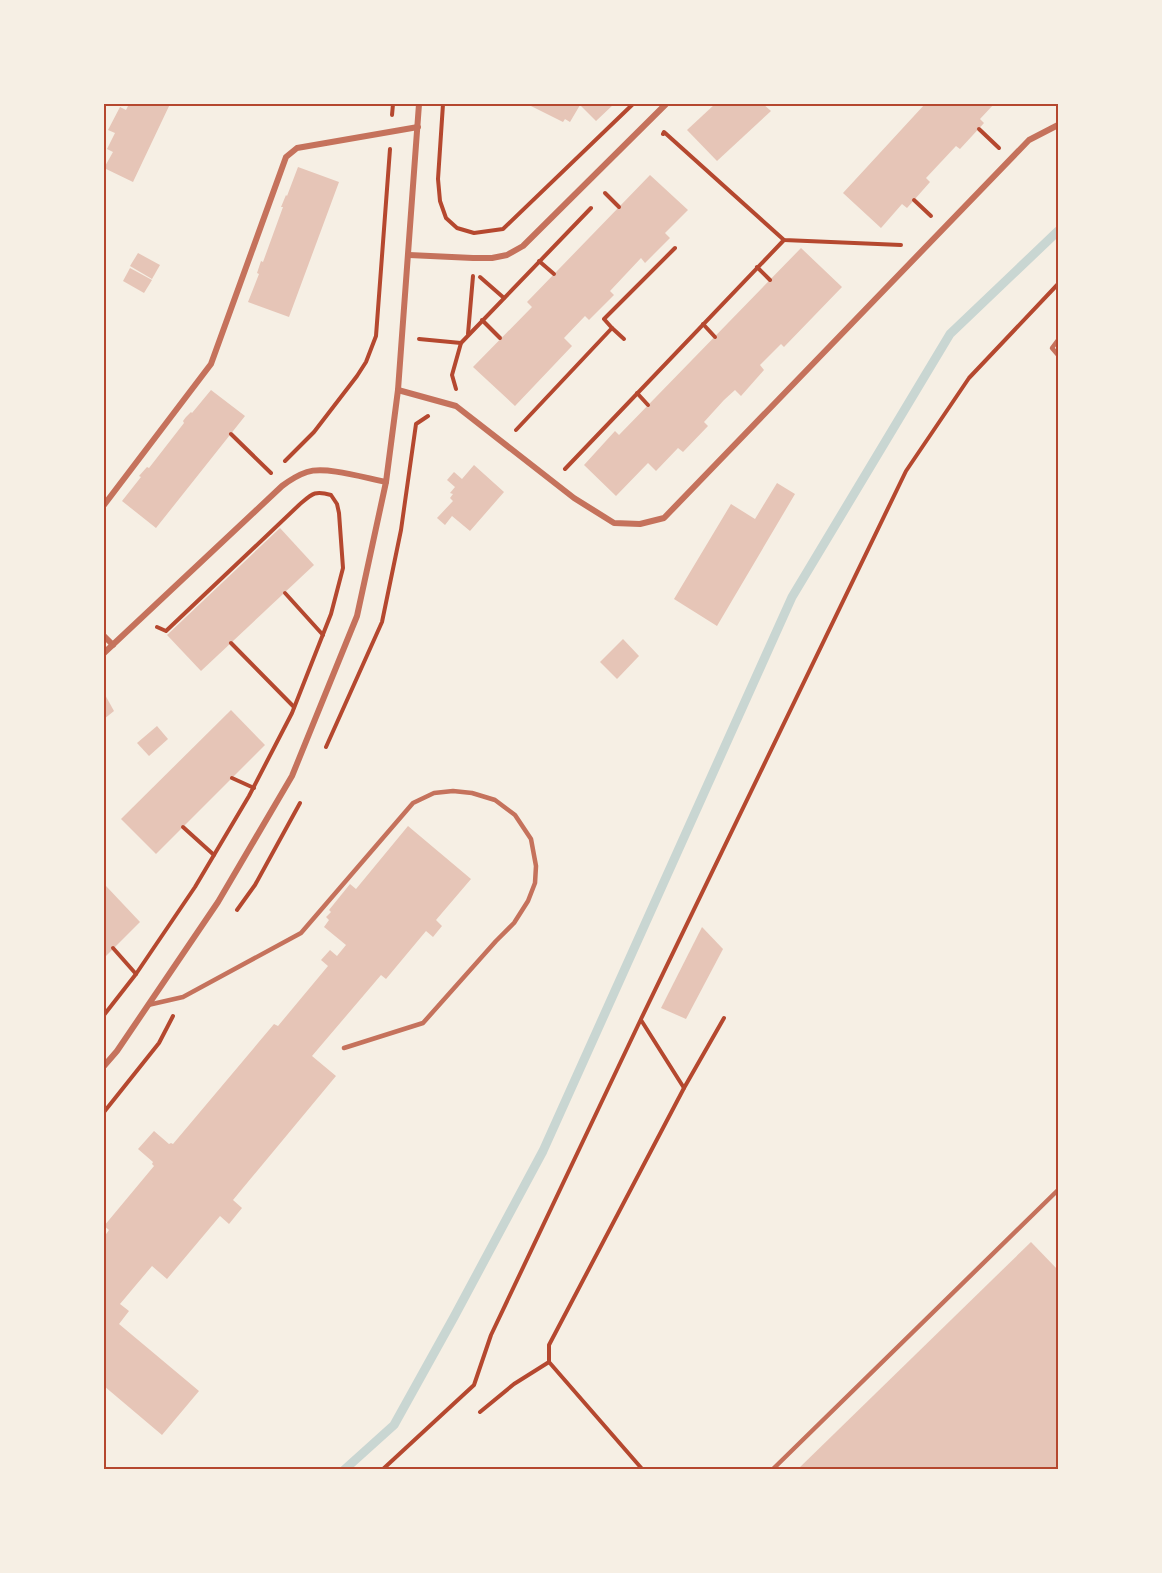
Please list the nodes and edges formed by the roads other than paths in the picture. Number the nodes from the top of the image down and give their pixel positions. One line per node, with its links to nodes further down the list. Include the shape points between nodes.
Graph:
1 (419, 104): 4 (street)
2 (666, 104): 5 (street, via 523,246 507,255 474,258)
3 (1059, 125): 8 (street, via 1029,140 664,518 640,524 614,523 574,498 456,406)
4 (418, 127): 5 (street); 10 (street, via 297,148 286,158 211,364)
5 (409, 255): 8 (street)
6 (1059, 340): 7 (lane, via 1052,348)
7 (1059, 355)
8 (398, 390): 9 (street)
9 (386, 482): 12 (street, via 325,470 308,471 292,478); 14 (street, via 357,616 292,776 218,902)
10 (104, 505)
11 (104, 636): 12 (street)
12 (113, 645): 13 (street)
13 (104, 653)
14 (148, 1005): 15 (lane, via 183,997 301,933 413,803 434,793 453,791 495,800 515,815 531,839 536,866 528,901 514,923 423,1023); 16 (street)
15 (344, 1048)
16 (104, 1066)
17 (1059, 1190): 18 (lane)
18 (772, 1470)

